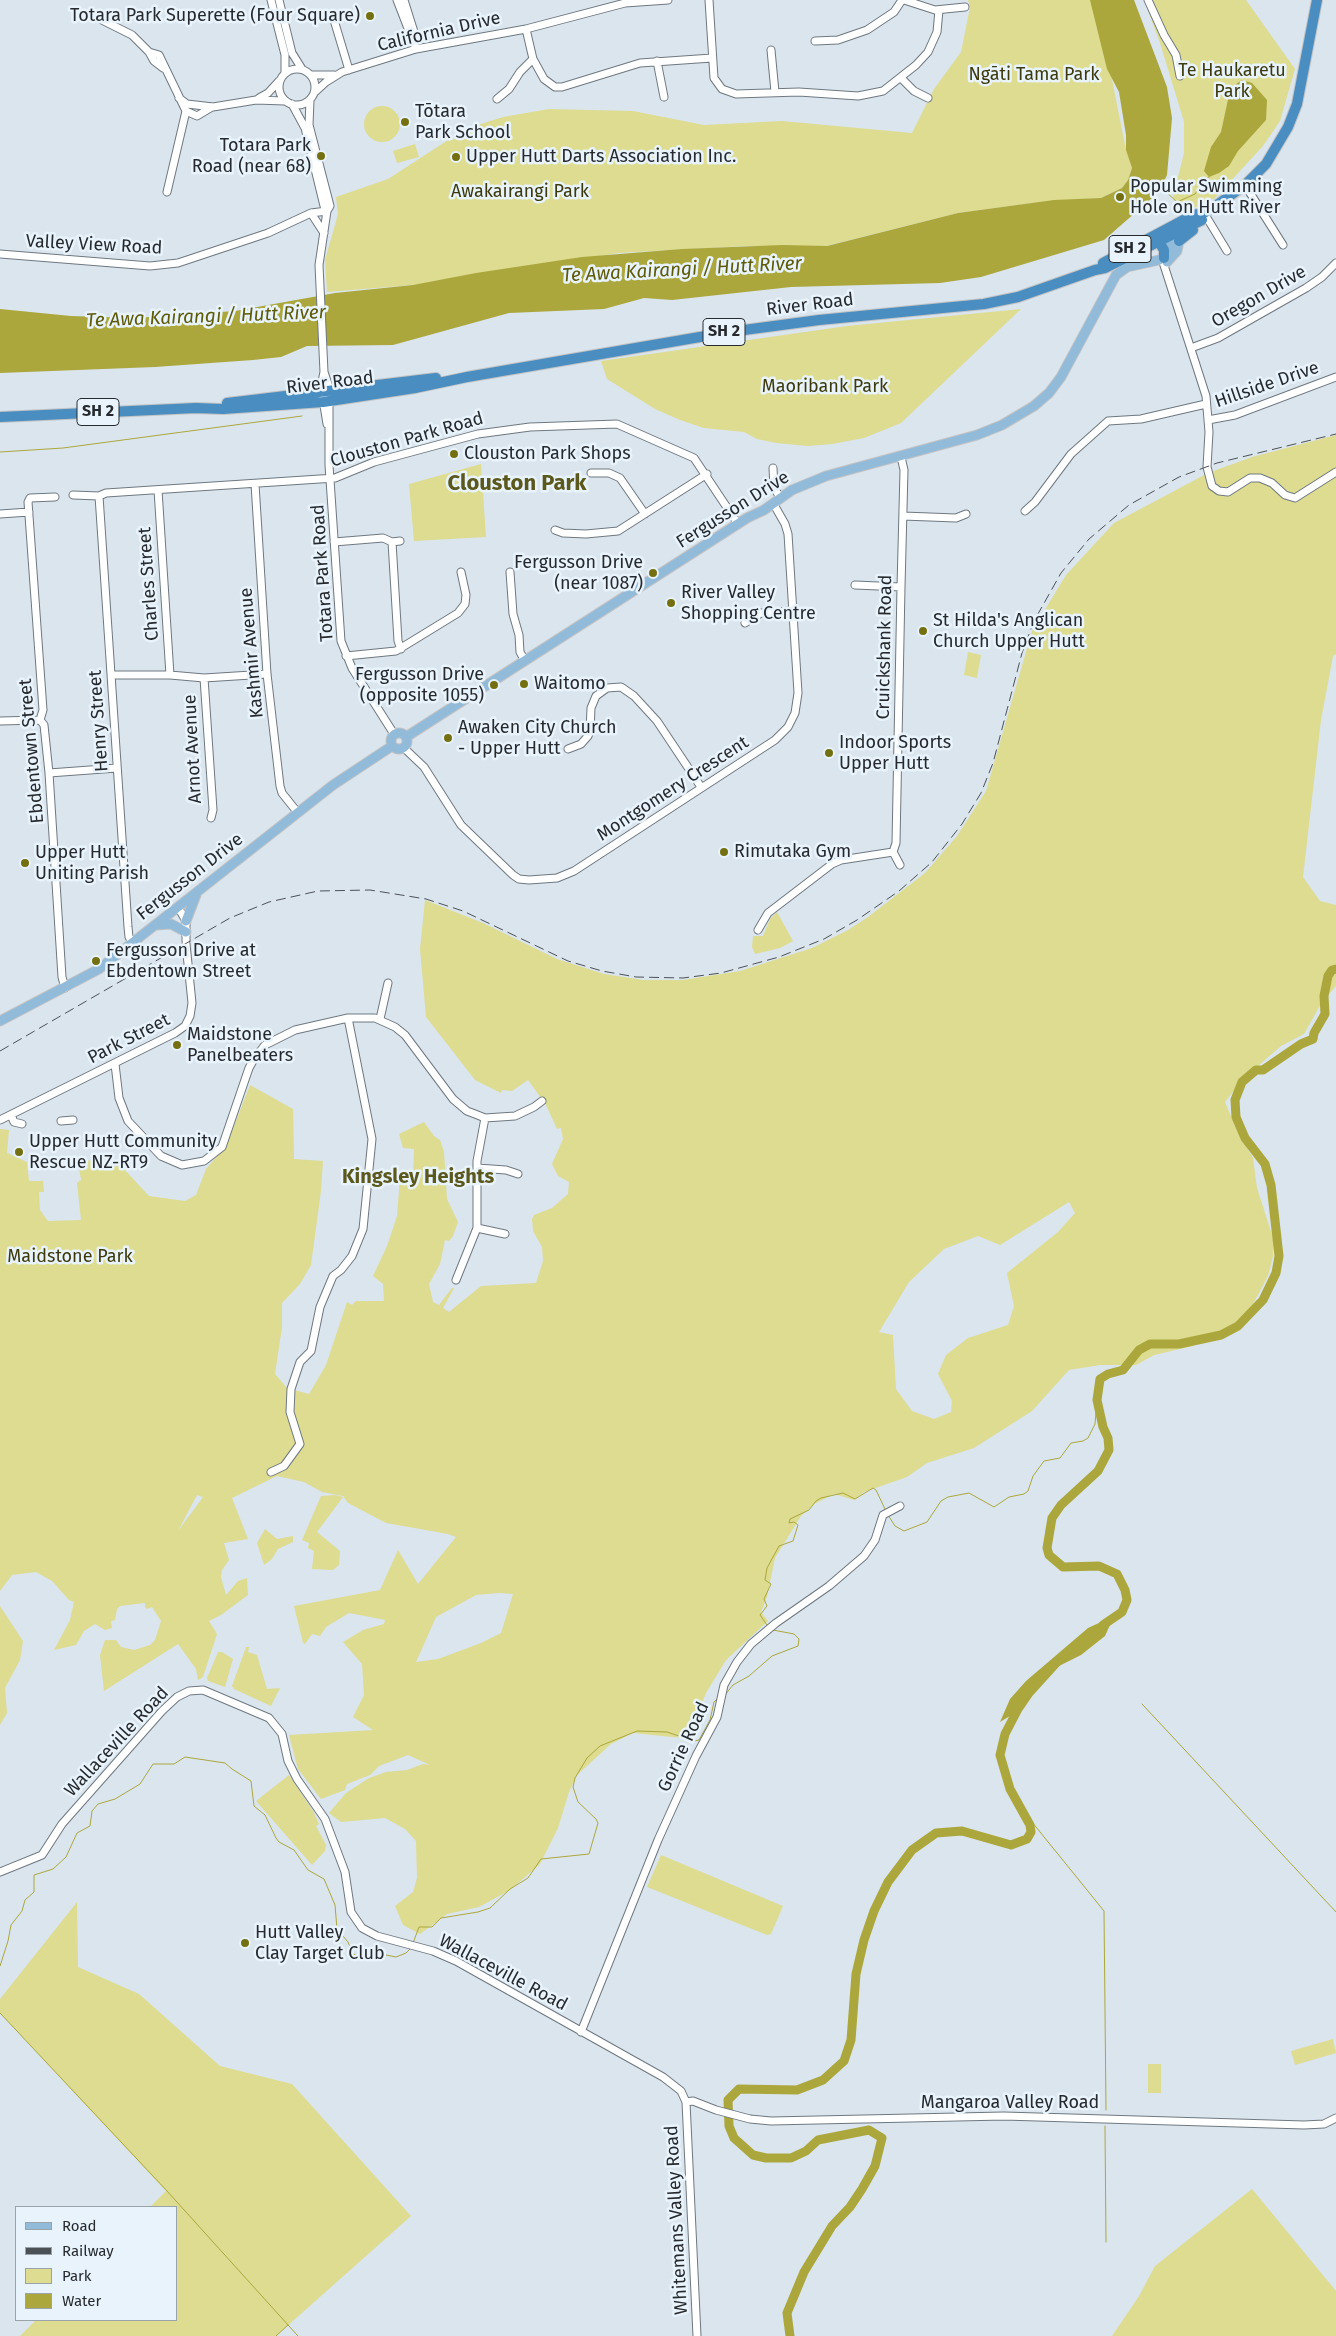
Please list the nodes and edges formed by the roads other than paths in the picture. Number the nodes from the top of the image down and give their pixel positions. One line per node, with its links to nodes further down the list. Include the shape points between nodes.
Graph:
1 (271, 0): 23 (street)
2 (279, 0): 21 (street, via 292,53)
3 (397, 0): 16 (street)
4 (404, 0): 16 (street)
5 (668, 0): 14 (street, California Drive, via 626,3)
6 (710, 0): 18 (street)
7 (903, 0): 11 (street); 15 (street, via 894,12 867,30 838,40)
8 (1148, 0): 26 (street, via 1176,55)
9 (1317, 0): 40 (highway, SH 2, via 1300,91 1288,127 1266,164)
10 (965, 7): 11 (street)
11 (939, 10): 27 (street, via 932,44 923,58)
12 (102, 20): 32 (street, via 132,35 149,52 159,55)
13 (334, 20): 22 (street)
14 (526, 29): 16 (street, California Drive); 19 (street)
15 (815, 41)
16 (415, 45): 22 (street, California Drive)
17 (771, 50): 30 (street)
18 (712, 58): 20 (street); 30 (street, via 714,78 727,92)
19 (533, 59): 20 (street, via 547,83 559,88); 33 (street, via 509,89)
20 (657, 61): 31 (street)
21 (302, 69): 23 (street); 24 (street)
22 (349, 70): 25 (street, California Drive)
23 (285, 73): 28 (street)
24 (311, 75): 25 (street, California Drive); 29 (street)
25 (335, 76): 29 (street, California Drive)
26 (1180, 76)
27 (901, 78): 30 (street, via 883,91 866,96); 34 (street, via 914,91)
28 (280, 81): 35 (street); 37 (street, via 279,92)
29 (315, 92): 36 (street)
30 (775, 92)
31 (664, 97)
32 (179, 98): 38 (street, via 187,104); 39 (street)
33 (497, 98)
34 (928, 98)
35 (256, 100): 37 (street, via 273,99); 38 (street)
36 (310, 100): 37 (street, via 302,104); 42 (street, Totara Park Road, via 309,125 329,201)
37 (289, 103): 42 (street, Totara Park Road, via 305,128)
38 (213, 107): 39 (street, via 197,116)
39 (186, 111): 41 (street)
40 (1245, 184): 44 (highway, SH 2); 48 (street)
41 (167, 192)
42 (327, 211): 43 (street, Valley View Road); 45 (street, Totara Park Road)
43 (311, 214): 45 (street); 50 (street, Valley View Road, via 268,233 178,264 150,266)
44 (1203, 216): 46 (highway); 46 (highway, SH 2, via 1193,215); 49 (street)
45 (324, 233): 56 (street, Totara Park Road, via 319,265)
46 (1173, 234): 47 (highway, River Road / SH 2); 51 (main road); 53 (highway, River Road / SH 2, via 1101,264)
47 (1160, 242): 51 (highway, via 1164,250); 53 (highway, River Road / SH 2)
48 (1283, 245)
49 (1227, 251)
50 (0, 254)
51 (1163, 260): 54 (street); 60 (main road, Fergusson Drive, via 1123,269 1113,278 1061,377 1034,406 978,435)
52 (1336, 263): 54 (street, Oregon Drive, via 1306,288 1218,338)
53 (1095, 270): 56 (highway, River Road / SH 2, via 1042,290 984,304 729,332 467,377 446,377)
54 (1191, 348): 57 (street)
55 (1336, 377): 59 (street, Hillside Drive, via 1235,415)
56 (326, 397): 58 (highway, River Road / SH 2, via 223,409); 65 (street, Totara Park Road)
57 (1206, 404): 59 (street); 72 (street, via 1140,419 1108,420 1074,451)
58 (0, 417)
59 (1208, 420): 62 (street, via 1208,473 1211,484 1219,491 1228,492 1250,478 1260,478 1294,498)
60 (901, 457): 71 (main road, Fergusson Drive, via 826,476); 77 (street, Cruickshank Road, via 904,470)
61 (773, 468): 71 (street, Montgomery Crescent)
62 (1336, 472)
63 (591, 473): 75 (street, via 609,473 620,478)
64 (706, 474): 65 (street, Clouston Park Road, via 686,453 625,426 611,424 530,427 478,434 374,462); 75 (street); 78 (street, Clouston Park Road)
65 (330, 478): 66 (street, Clouston Park Road); 81 (street, Totara Park Road)
66 (255, 484): 67 (street, Clouston Park Road); 92 (street, Kashmir Avenue)
67 (158, 490): 70 (street, Clouston Park Road); 94 (street, Charles Street)
68 (73, 495): 70 (street, Clouston Park Road)
69 (55, 496): 73 (street, via 30,498)
70 (99, 496): 93 (street, Henry Street)
71 (776, 500): 78 (main road, Fergusson Drive); 87 (street, Montgomery Crescent, via 788,534)
72 (1025, 511)
73 (28, 512): 74 (street); 96 (street, Ebdentown Street, via 43,710)
74 (0, 514)
75 (645, 514): 79 (street, via 618,531 570,533)
76 (966, 514): 77 (street, via 956,518)
77 (902, 516): 86 (street, Cruickshank Road)
78 (738, 524): 91 (main road, Fergusson Drive)
79 (555, 530)
80 (400, 541): 82 (street)
81 (334, 542): 82 (street, via 383,538); 90 (street, Totara Park Road, via 341,640)
82 (392, 542): 89 (street)
83 (461, 572): 89 (street, via 466,595 463,608)
84 (510, 572): 91 (street, via 513,614 520,652)
85 (854, 585): 86 (street)
86 (902, 587): 108 (street, Cruickshank Road, via 896,843)
87 (791, 611): 88 (street, via 761,613); 105 (street, Montgomery Crescent, via 798,693 795,713 788,727 775,740)
88 (745, 622)
89 (401, 649): 90 (street)
90 (346, 656): 98 (street, Totara Park Road)
91 (525, 661): 99 (main road, Fergusson Drive)
92 (267, 674): 95 (street); 106 (street, Kashmir Avenue, via 280,786)
93 (112, 675): 94 (street); 103 (street, Henry Street)
94 (170, 675): 95 (street)
95 (204, 678): 107 (street, Arnot Avenue)
96 (40, 720): 97 (street); 104 (street, Ebdentown Street, via 44,725)
97 (0, 721)
98 (394, 734): 99 (main road); 100 (main road)
99 (406, 737): 101 (main road)
100 (392, 746): 101 (main road); 106 (main road, Fergusson Drive)
101 (404, 748): 105 (street, Montgomery Crescent, via 424,767 461,825 513,875 523,880 557,878 574,872)
102 (568, 749): 105 (street, via 581,744 588,736 591,708 596,696 607,688 621,687 657,721)
103 (117, 768): 104 (street); 115 (street, Henry Street, via 128,927)
104 (49, 773): 117 (street, Ebdentown Street, via 62,977)
105 (701, 788)
106 (298, 812): 110 (main road, Fergusson Drive)
107 (211, 818)
108 (892, 852): 109 (street); 113 (street, via 832,864 768,913)
109 (900, 865)
110 (197, 892): 111 (main road, Fergusson Drive); 114 (main road)
111 (176, 909): 112 (main road, Fergusson Drive); 114 (street, Park Street)
112 (156, 925): 114 (main road, via 171,924); 115 (main road, Fergusson Drive)
113 (758, 930)
114 (186, 933): 121 (street, Park Street, via 192,1003 185,1026)
115 (133, 943): 117 (main road, Fergusson Drive, via 99,969)
116 (388, 983): 119 (street)
117 (66, 988): 120 (main road, Fergusson Drive)
118 (348, 1018): 119 (street); 123 (street, via 295,1030 265,1045 249,1068 222,1147 211,1157 196,1163 175,1163 146,1142 125,1116 118,1098); 136 (street, via 372,1148 362,1236 344,1267 333,1276 320,1307 311,1351 300,1362 290,1395 292,1419 300,1444 284,1466)
119 (380, 1019): 126 (street, via 406,1035 455,1101 467,1111)
120 (0, 1021)
121 (115, 1064): 122 (street, Park Street); 123 (street)
122 (100, 1071): 123 (street, via 108,1071); 125 (street, Park Street)
123 (117, 1081)
124 (542, 1101): 126 (street, via 515,1116)
125 (11, 1115): 127 (street, Park Street); 130 (street, via 14,1122)
126 (485, 1118): 131 (street)
127 (0, 1120)
128 (72, 1120): 129 (street)
129 (61, 1121)
130 (22, 1124)
131 (477, 1168): 132 (street); 133 (street)
132 (518, 1174)
133 (477, 1228): 134 (street); 135 (street)
134 (505, 1234)
135 (456, 1280)
136 (271, 1472)
137 (900, 1506): 139 (street, Gorrie Road, via 883,1515 875,1540 864,1556 776,1623 751,1644 737,1662 662,1833)
138 (0, 1872): 139 (street, Wallaceville Road, via 42,1855 62,1824 171,1701 189,1692 203,1690 257,1712 279,1728 291,1768 322,1814 347,1879 349,1905 362,1928 377,1936 456,1961)
139 (581, 2032): 140 (street, Wallaceville Road, via 670,2081 682,2091)
140 (686, 2102): 141 (street, Mangaroa Valley Road, via 693,2101 739,2116 771,2121 1037,2116 1304,2125 1324,2124); 142 (street, Whitemans Valley Road)
141 (1336, 2118)
142 (697, 2336)

